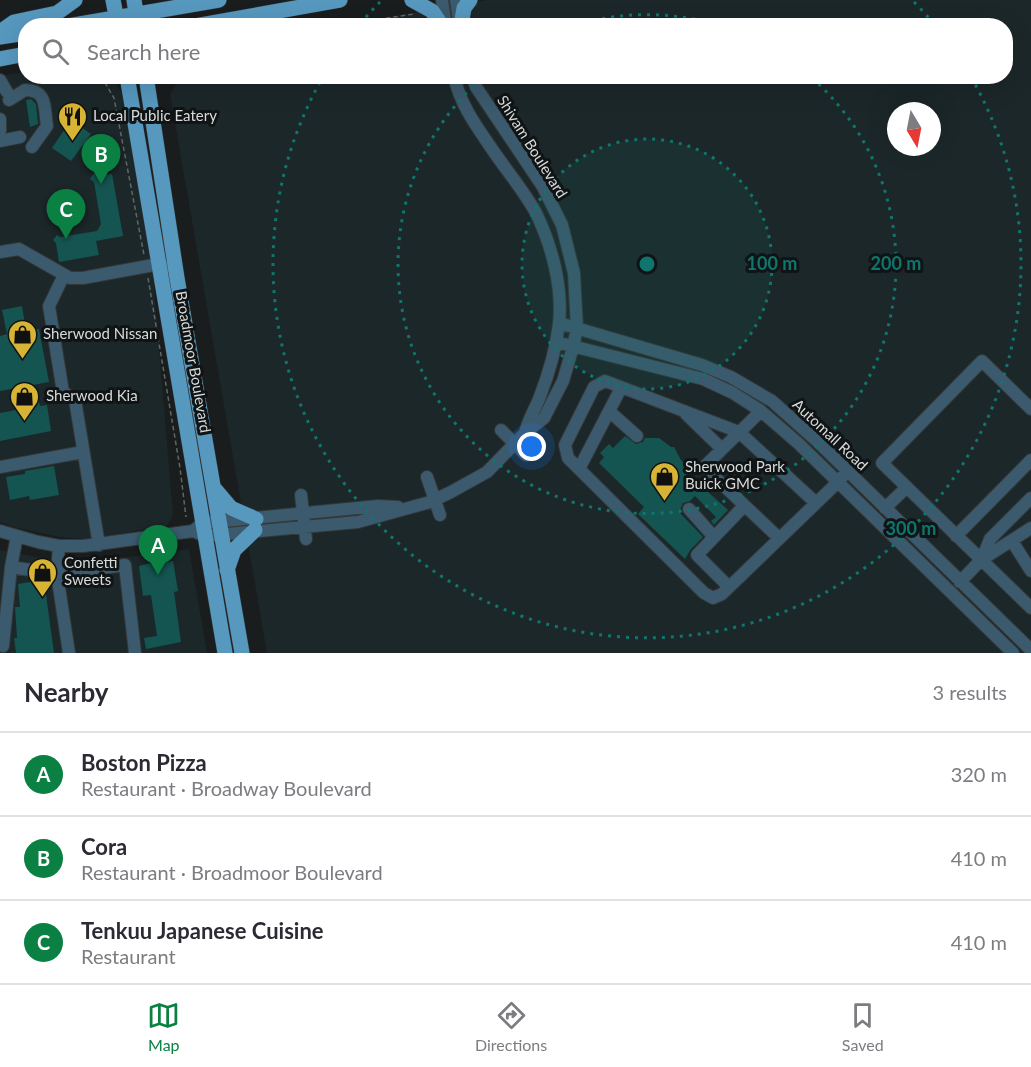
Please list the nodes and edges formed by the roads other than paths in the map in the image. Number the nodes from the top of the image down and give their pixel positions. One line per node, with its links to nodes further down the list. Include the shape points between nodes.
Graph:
1 (75, 0): 10 (main road, via 57,13)
2 (113, 0): 11 (main road)
3 (216, 0): 9 (main road)
4 (340, 0): 12 (main road)
5 (442, 0): 14 (street)
6 (456, 0): 15 (street)
7 (471, 0): 16 (main road)
8 (415, 7): 13 (main road, via 432,11)
9 (136, 13)
10 (33, 18)
11 (118, 18)
12 (243, 18)
13 (438, 18)
14 (443, 18)
15 (459, 18)
16 (462, 18)
17 (18, 21): 19 (main road)
18 (18, 34): 19 (main road)
19 (0, 35)
20 (18, 56): 21 (main road)
21 (0, 59)
22 (0, 80): 36 (street, via 8,96 25,90 42,96 47,126)
23 (122, 84): 30 (main road)
24 (128, 84): 30 (main road, Broadmoor Boulevard)
25 (138, 84): 37 (main road, via 149,138)
26 (147, 84): 31 (main road, Broadmoor Boulevard)
27 (155, 84): 31 (main road)
28 (456, 84): 39 (street, Shivam Boulevard, via 476,125)
29 (475, 84): 38 (street, Shivam Boulevard)
30 (131, 104): 41 (main road, Broadmoor Boulevard)
31 (151, 111): 37 (main road, Broadmoor Boulevard)
32 (0, 119): 33 (street)
33 (0, 131)
34 (20, 137): 35 (street)
35 (0, 141)
36 (32, 147)
37 (157, 151): 43 (main road, Broadmoor Boulevard)
38 (537, 179): 39 (street); 45 (street, Shivam Boulevard, via 562,225 567,243 574,273)
39 (519, 189): 44 (street, Shivam Boulevard, via 535,212 554,264)
40 (0, 252): 42 (street, via 19,249)
41 (159, 264): 42 (street, via 84,278); 43 (street); 80 (main road, Broadmoor Boulevard)
42 (64, 275): 59 (street, via 49,306 63,392 75,400)
43 (177, 278): 67 (main road, Broadmoor Boulevard)
44 (559, 323): 45 (street, Automall Road); 46 (street, Shivam Boulevard)
45 (577, 328): 47 (street, Shivam Boulevard); 64 (street, Automall Road, via 731,377 771,401)
46 (556, 342): 47 (street, Automall Road); 55 (street, Shivam Boulevard)
47 (573, 347): 52 (street, Automall Road, via 703,380); 55 (street, Shivam Boulevard, via 563,381 544,418)
48 (621, 388): 50 (street); 51 (street); 63 (street, via 605,381 594,387 565,446 568,458)
49 (1031, 409): 68 (street, via 982,361 882,463)
50 (682, 410): 54 (street); 58 (street)
51 (609, 411): 56 (street); 63 (street)
52 (761, 411): 54 (street); 66 (street, Automall Road)
53 (501, 430): 57 (street)
54 (739, 432): 58 (street); 72 (street)
55 (525, 433): 57 (street, Shivam Boulevard)
56 (637, 436)
57 (514, 445): 60 (street); 71 (street, Shivam Boulevard, via 487,472)
58 (722, 449): 73 (street, via 704,467)
59 (83, 452): 62 (street); 87 (street)
60 (526, 455)
61 (1031, 460): 83 (street)
62 (0, 467)
63 (579, 469): 95 (street, via 704,593 713,598)
64 (848, 471): 66 (street); 74 (street, Automall Road)
65 (427, 477): 71 (street)
66 (838, 482): 72 (street); 103 (street, Automall Road)
67 (212, 486): 77 (main road, via 228,506); 80 (main road, Broadmoor Boulevard)
68 (907, 487): 74 (street); 83 (street)
69 (301, 495): 78 (street)
70 (1031, 498): 89 (street, via 990,539)
71 (434, 500): 76 (street); 78 (street, Shivam Boulevard, via 409,507 378,506)
72 (816, 503): 85 (street)
73 (744, 506): 84 (street); 85 (street)
74 (885, 508): 94 (street, Automall Road)
75 (689, 509): 84 (street)
76 (440, 515)
77 (256, 524): 78 (street, Shivam Boulevard); 80 (street, Shivam Boulevard); 91 (main road, via 234,550)
78 (305, 527)
79 (1031, 528): 86 (street)
80 (208, 529): 87 (street, Shivam Boulevard); 91 (main road, Broadmoor Boulevard); 101 (main road, Broadmoor Boulevard)
81 (0, 531): 82 (street, Shivam Boulevard)
82 (17, 536): 88 (street, Shivam Boulevard); 90 (street)
83 (956, 536): 89 (street)
84 (714, 537): 95 (street, via 697,555)
85 (779, 538): 95 (street)
86 (1012, 541): 89 (street); 92 (street)
87 (99, 545): 88 (street, Shivam Boulevard)
88 (58, 546): 93 (street)
89 (981, 560): 94 (street); 96 (street)
90 (11, 567): 93 (street); 97 (street)
91 (227, 570): 102 (main road, Broadmoor Boulevard)
92 (1031, 571)
93 (57, 574): 99 (street); 100 (street, via 125,565)
94 (960, 582): 98 (street, Automall Road)
95 (729, 587)
96 (1031, 608)
97 (3, 646)
98 (1031, 650)
99 (69, 653)
100 (135, 653)
101 (225, 653)
102 (242, 653)
103 (1013, 653)

